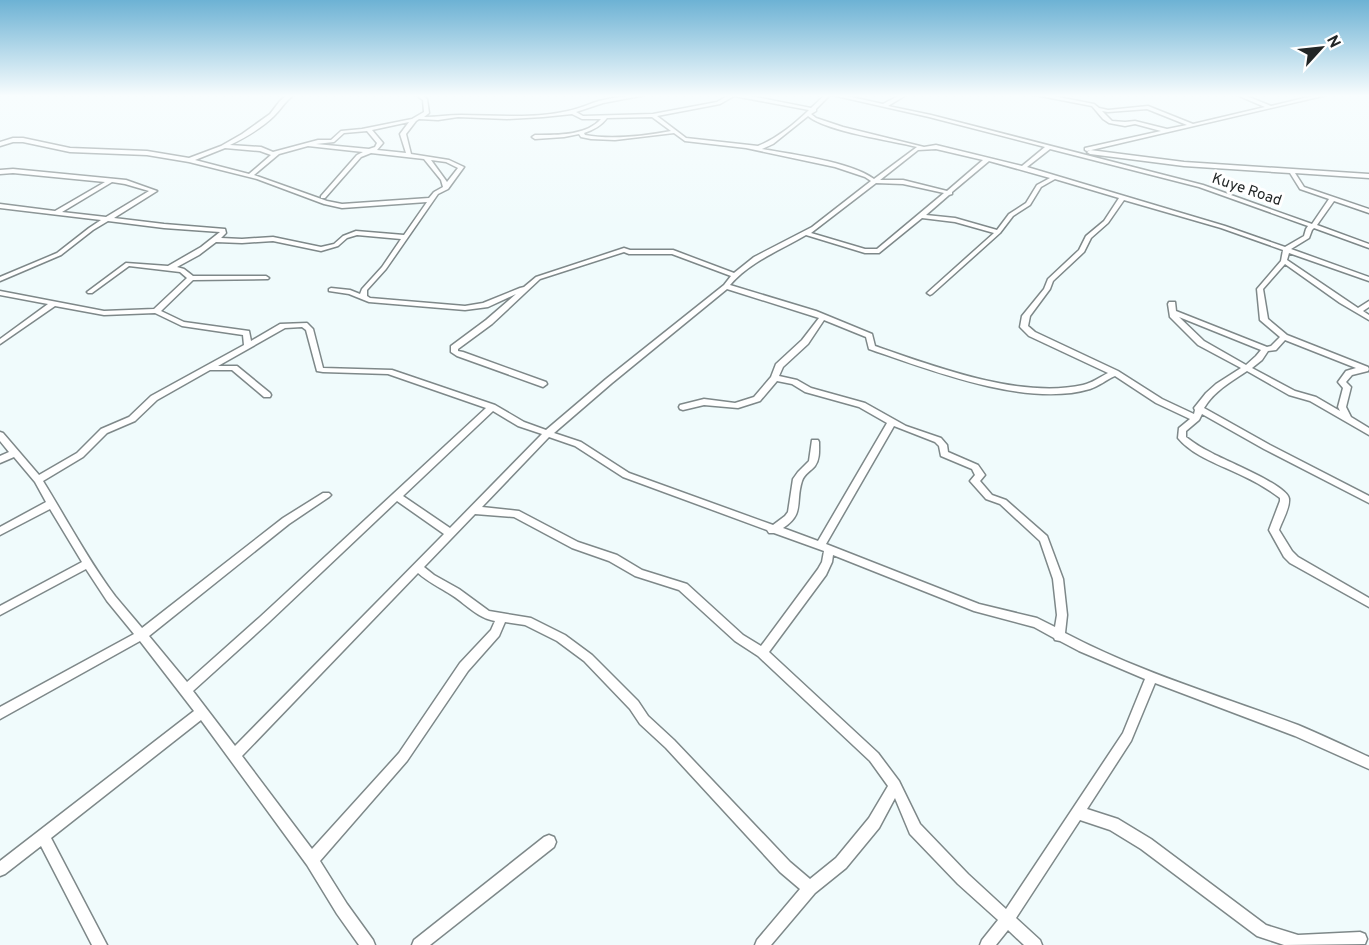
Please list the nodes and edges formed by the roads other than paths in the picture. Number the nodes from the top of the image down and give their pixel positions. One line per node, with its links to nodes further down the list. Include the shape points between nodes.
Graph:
1 (10, 139): 11 (street)
2 (237, 139): 14 (street)
3 (334, 139): 13 (street)
4 (377, 139): 19 (street, via 380,143)
5 (404, 139): 21 (street)
6 (686, 139): 17 (street)
7 (776, 139): 17 (street)
8 (887, 139): 15 (street)
9 (1017, 139): 16 (street, Kuye Road)
10 (1129, 139): 18 (street)
11 (13, 140): 12 (street); 24 (street, via 70,150 147,153)
12 (0, 144)
13 (309, 145): 19 (street); 20 (street)
14 (224, 146): 20 (street); 24 (street)
15 (922, 147): 23 (street); 32 (street)
16 (1049, 147): 18 (street, Kuye Road); 25 (street)
17 (749, 148): 32 (street, via 839,165)
18 (1075, 152): 27 (street); 44 (street, Kuye Road, via 1201,186)
19 (371, 153): 21 (street); 36 (street, via 359,156)
20 (276, 154): 28 (street)
21 (409, 155): 22 (street)
22 (426, 158): 33 (street); 33 (street, via 462,167)
23 (987, 159): 25 (street); 34 (street)
24 (189, 160): 28 (street)
25 (1023, 168): 30 (street)
26 (0, 172): 31 (street)
27 (1292, 172): 29 (street); 38 (street, via 1302,188)
28 (250, 176): 36 (street)
29 (1369, 176)
30 (1053, 178): 35 (street); 45 (street, via 1039,186 1028,204 1011,215)
31 (110, 181): 41 (street); 43 (street, via 154,191)
32 (874, 181): 34 (street, via 903,182); 46 (street)
33 (446, 188): 37 (street)
34 (950, 193): 42 (street)
35 (1123, 197): 50 (street); 78 (street, via 1106,222 1088,237 1082,251 1050,280 1026,316 1024,327)
36 (322, 200): 37 (street, via 350,206)
37 (431, 200): 47 (street)
38 (1332, 200): 40 (street); 44 (street)
39 (0, 206): 41 (street)
40 (1369, 211)
41 (57, 212): 43 (street)
42 (922, 216): 45 (street, via 949,218); 46 (street, via 879,251)
43 (108, 219): 48 (street, via 220,228 223,232); 56 (street, via 59,254)
44 (1314, 226): 49 (street, Kuye Road); 50 (street, via 1307,237)
45 (998, 232): 63 (street)
46 (805, 233): 53 (street, via 768,250)
47 (404, 237): 48 (street, via 356,233 321,249 273,239); 64 (street, via 364,290)
48 (215, 240): 52 (street)
49 (1369, 246)
50 (1286, 249): 51 (street); 57 (street)
51 (1284, 261): 68 (street); 71 (street, via 1260,289 1264,320)
52 (182, 266): 54 (street); 61 (street, via 168,269 128,264)
53 (734, 275): 58 (street); 59 (street, via 673,252 624,250 544,275)
54 (191, 278): 55 (street); 67 (street)
55 (266, 278)
56 (0, 279)
57 (1369, 279)
58 (726, 286): 69 (street); 89 (street)
59 (527, 287): 64 (street, via 485,305 465,308); 80 (street, via 454,352)
60 (331, 290): 64 (street)
61 (90, 292)
62 (0, 293): 66 (street)
63 (930, 293)
64 (363, 298)
65 (1369, 303): 68 (street)
66 (53, 304): 67 (street, via 104,313); 73 (street)
67 (156, 311): 72 (street, via 182,324 246,333)
68 (1358, 312): 70 (street)
69 (823, 317): 78 (street, via 869,336 872,347 1024,390 1085,388); 79 (street, via 805,342 784,359)
70 (1369, 318)
71 (1284, 337): 74 (street, via 1273,348); 77 (street)
72 (248, 341): 76 (street); 82 (street, via 283,326 304,325 309,329 320,369 389,372)
73 (0, 342)
74 (1266, 349): 75 (street); 75 (street, via 1172,308 1173,315 1201,343)
75 (1246, 367): 84 (street, via 1223,381); 85 (street)
76 (211, 368): 81 (street, via 234,368); 93 (street, via 153,398 132,419 104,431 80,456)
77 (1367, 370): 85 (street, via 1349,373 1342,382 1347,387 1342,407)
78 (1115, 373): 84 (street, via 1159,400)
79 (775, 378): 83 (street, via 762,396 745,405 704,402); 86 (street, via 862,405)
80 (543, 384)
81 (267, 395)
82 (492, 407): 89 (street); 95 (street)
83 (683, 407)
84 (1197, 413): 96 (street); 105 (street, via 1182,430 1182,438 1196,450 1246,472 1284,496 1274,530 1288,554)
85 (1348, 419): 87 (street)
86 (892, 422): 102 (street); 109 (street, via 938,440 944,445 944,454 975,467 980,475 975,482 1044,539 1058,579 1062,615)
87 (1369, 432)
88 (0, 435): 91 (street)
89 (548, 435): 98 (street); 99 (street, via 578,444 626,475)
90 (814, 442): 99 (street, via 814,459 798,479 792,517)
91 (15, 453): 92 (street); 93 (street)
92 (0, 460)
93 (38, 480): 97 (street)
94 (326, 495): 108 (street, via 286,521)
95 (397, 496): 101 (street); 112 (street)
96 (1369, 500)
97 (53, 503): 100 (street); 103 (street)
98 (474, 510): 101 (street); 110 (street, via 516,514 575,545 683,588 739,638)
99 (772, 530): 102 (street)
100 (0, 531)
101 (451, 534): 104 (street)
102 (825, 548): 109 (street, via 992,613 1037,623); 110 (street, via 827,562 822,572)
103 (88, 563): 106 (street); 108 (street)
104 (418, 567): 107 (street, via 487,615); 115 (street)
105 (1369, 603)
106 (0, 611)
107 (501, 618): 121 (street, via 495,633 464,667 403,757); 123 (street, via 527,621 561,638 588,658 785,867)
108 (142, 634): 112 (street); 114 (street)
109 (1059, 637): 111 (street)
110 (762, 653): 117 (street, via 874,757)
111 (1152, 677): 116 (street, via 1298,731); 118 (street, via 1127,737)
112 (186, 690): 113 (street)
113 (202, 712): 115 (street); 119 (street)
114 (0, 713)
115 (234, 756): 121 (street)
116 (1369, 763)
117 (895, 785): 123 (street, via 874,823 848,855); 124 (street, via 915,829)
118 (1078, 813): 124 (street); 126 (street, via 1113,824 1146,844 1262,931)
119 (42, 835): 122 (street); 127 (street)
120 (549, 842): 129 (street)
121 (312, 860): 128 (street)
122 (0, 869)
123 (810, 888): 130 (street)
124 (1007, 920): 131 (street); 132 (street)
125 (1360, 939): 126 (street)
126 (1300, 943)
127 (100, 945)
128 (368, 945)
129 (419, 945)
130 (762, 945)
131 (987, 945)
132 (1035, 945)

